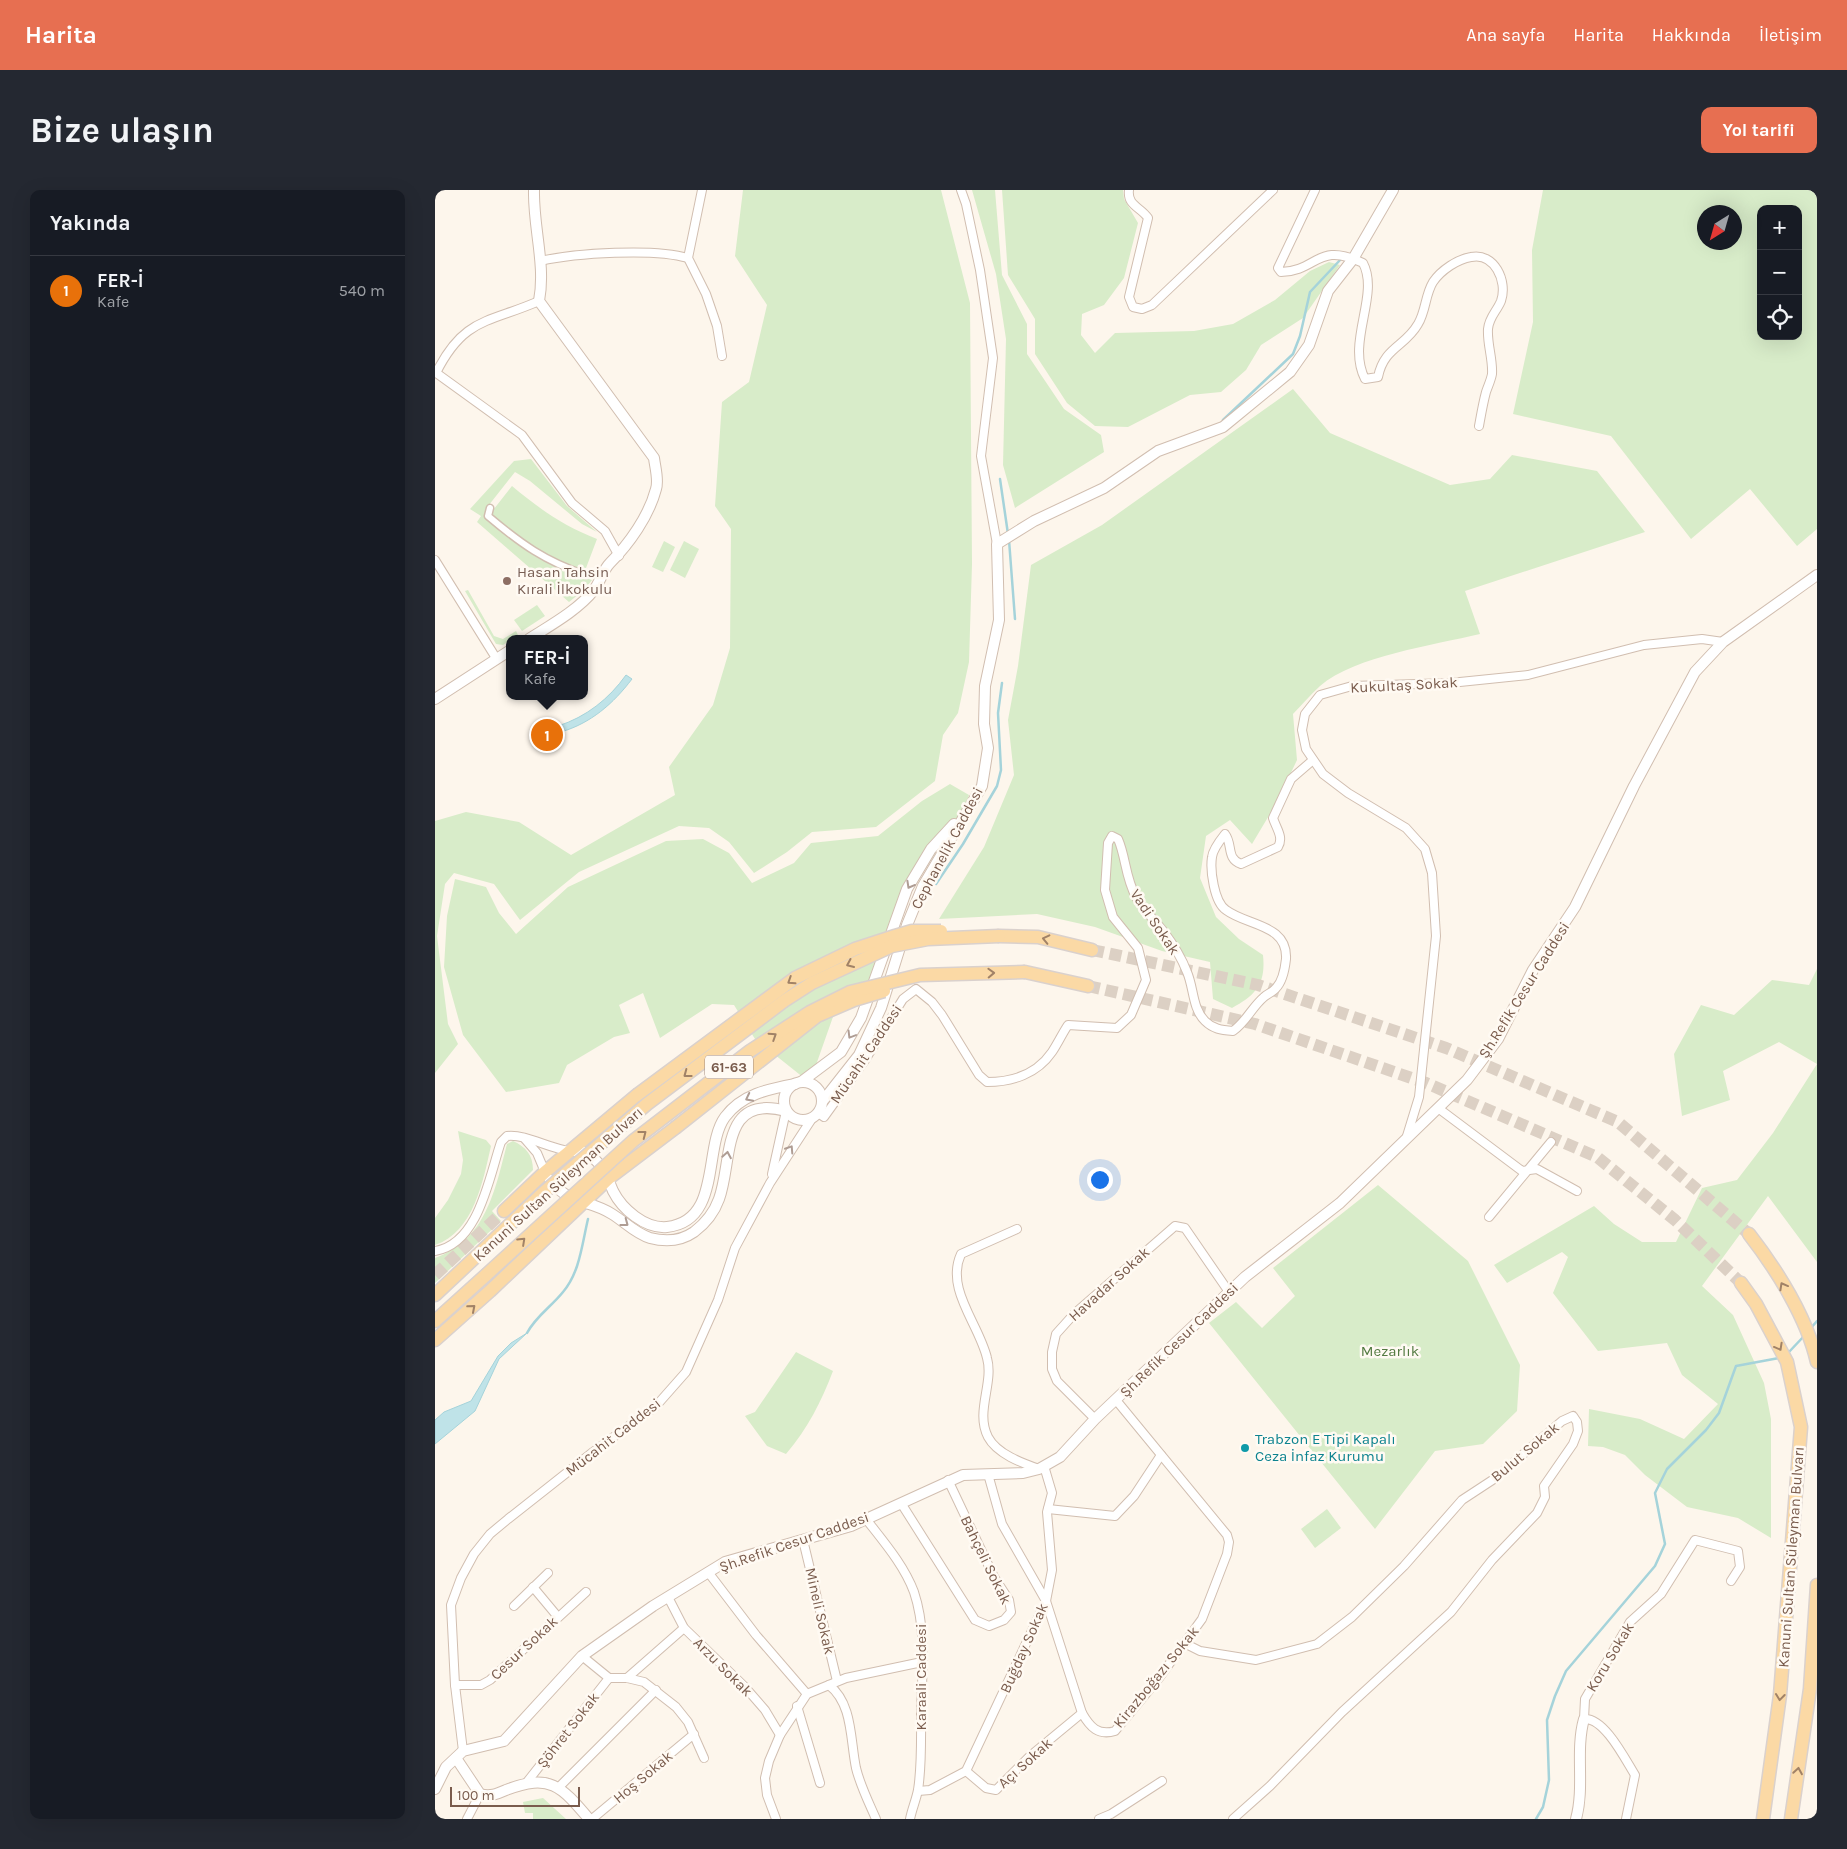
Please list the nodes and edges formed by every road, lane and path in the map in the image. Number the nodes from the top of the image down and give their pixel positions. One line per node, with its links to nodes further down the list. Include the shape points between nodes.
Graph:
1 (534, 190): 10 (street, via 533,215)
2 (702, 190): 8 (street)
3 (961, 190): 16 (street, via 980,270 993,358 981,456)
4 (1129, 190): 5 (street, via 1128,196 1135,208 1145,212 1148,218 1129,297 1133,307 1142,309 1152,305)
5 (1273, 190)
6 (1315, 190): 9 (street, via 1279,268 1281,272 1292,272 1333,254)
7 (1393, 190): 9 (street)
8 (688, 258): 10 (street, via 607,253); 12 (street, via 706,294 717,326)
9 (1353, 259): 14 (street, via 1363,263 1368,273 1358,366 1365,379 1378,377 1386,356 1411,337 1434,281 1449,267 1476,256 1486,257 1496,266 1503,291 1489,326 1491,376); 16 (street, via 1328,291 1309,345 1290,372 1223,427 1158,450 1105,488 1015,531)
10 (540, 261): 11 (street, via 542,287)
11 (539, 301): 13 (street, via 477,323 458,339); 17 (street, via 654,458 657,487)
12 (722, 356)
13 (436, 372): 17 (street, via 522,435 572,503 605,531)
14 (1479, 426)
15 (490, 508): 19 (street, via 488,516 519,543 557,565)
16 (1000, 542): 27 (street, Cephanelik Caddesi, via 999,620 985,686 988,748 981,786)
17 (619, 556): 21 (street, via 608,565 593,591 578,606)
18 (435, 560): 24 (street)
19 (586, 575)
20 (1817, 575): 22 (street, Şh.Refik Cesur Caddesi)
21 (535, 635)
22 (1723, 642): 26 (street, Kukultaş Sokak, via 1702,639 1644,645 1528,674 1450,683 1352,686 1336,690 1320,695 1305,714 1301,730); 35 (street, Şh.Refik Cesur Caddesi, via 1695,672 1601,850 1575,907 1533,970 1498,1038 1467,1080)
23 (506, 653): 24 (street)
24 (496, 658): 25 (street)
25 (435, 699)
26 (1313, 760): 32 (street, Vadi Sokak, via 1291,779 1273,818 1280,834 1278,847 1241,864 1233,860 1231,844 1225,834 1212,855 1218,902 1226,911 1275,933 1286,951 1276,988 1233,1031 1212,1027 1196,1009 1187,971 1164,932 1141,906 1123,862 1121,844 1112,836 1108,843 1105,890 1113,917 1138,948 1146,980 1131,1015 1117,1028 1068,1025 1051,1054 1027,1075 1013,1080 987,1082 979,1075 932,1002); 39 (street, Kukultaş Sokak, via 1323,774 1406,828 1425,849 1432,873 1437,936 1419,1097)
27 (972, 805): 33 (street, one-way to 33, via 931,849 907,889 861,1018 841,1052); 34 (street, Cephanelik Caddesi, via 923,886 881,1008 859,1055)
28 (968, 937): 29 (main road, Kanuni Sultan Süleyman Bulvarı / 61-63, one-way to 28, bridge, via 1039,938); 41 (main road, 61-63, one-way to 41, bridge, via 939,930 913,931 855,949 795,978 637,1095); 55 (main road, Kanuni Sultan Süleyman Bulvarı / 61-63, one-way to 55, bridge, via 928,939 892,946 812,982 597,1144)
29 (1092, 950)
30 (972, 974): 31 (main road, Kanuni Sultan Süleyman Bulvarı / 61-63, one-way to 31, bridge, via 1025,972); 44 (main road, 61-63, bridge, via 916,982 854,1000 817,1016); 56 (main road, Kanuni Sultan Süleyman Bulvarı / 61-63, one-way to 30, bridge, via 633,1141 750,1051 810,1012 850,992 920,975)
31 (1088, 986)
32 (916, 989): 37 (street, Mücahit Caddesi, via 903,999 824,1117)
33 (798, 1083): 34 (street, via 814,1086); 36 (street, via 790,1087 784,1098); 44 (street, one-way to 44, via 750,1097 724,1118 704,1197 697,1211 683,1222 667,1227 651,1225 635,1217 614,1192)
34 (822, 1102): 37 (street)
35 (1437, 1108): 39 (street, Şh.Refik Cesur Caddesi); 42 (street, via 1522,1171)
36 (786, 1111): 37 (street, via 801,1120); 45 (street); 47 (street, one-way to 36, via 611,1214 649,1238 666,1241 690,1234 711,1215 720,1198 729,1144 735,1128 757,1108 769,1106)
37 (816, 1115): 45 (street, Mücahit Caddesi, one-way to 37)
38 (521, 1135): 41 (street, via 553,1149); 43 (street, via 537,1153); 52 (street, via 507,1136 501,1142 483,1203 458,1240)
39 (1407, 1136): 54 (street, Şh.Refik Cesur Caddesi, via 1340,1203)
40 (1551, 1142): 42 (street)
41 (569, 1151): 43 (main road, 61-63); 44 (street, via 584,1151)
42 (1528, 1170): 46 (street, via 1537,1169); 49 (street)
43 (545, 1172): 47 (street, via 559,1191); 48 (main road, 61-63)
44 (609, 1178): 47 (main road, 61-63)
45 (770, 1183): 87 (street, Mücahit Caddesi, via 735,1248 718,1300 686,1372 656,1406 490,1534 474,1554 451,1605)
46 (1577, 1191)
47 (581, 1203): 57 (main road, 61-63, one-way to 47, via 490,1292)
48 (504, 1211)
49 (1489, 1217)
50 (1017, 1229): 62 (street, via 961,1254 956,1279 988,1360 984,1428 989,1440 1005,1453)
51 (1749, 1234): 58 (main road, one-way to 51, via 1811,1336 1767,1257)
52 (435, 1251)
53 (1741, 1282): 114 (main road, Kanuni Sultan Süleyman Bulvarı, one-way to 114, via 1787,1362 1801,1427 1780,1695)
54 (1229, 1292): 59 (street, Şh.Refik Cesur Caddesi); 60 (street, Havadar Sokak, via 1185,1228 1175,1226 1074,1314 1056,1334 1053,1369 1057,1381)
55 (435, 1294)
56 (435, 1321)
57 (435, 1340)
58 (1817, 1362)
59 (1116, 1400): 60 (street, Şh.Refik Cesur Caddesi); 61 (street, Kirazboğazı Sokak)
60 (1095, 1420): 62 (street, Şh.Refik Cesur Caddesi, via 1060,1457)
61 (1161, 1455): 66 (street, via 1135,1496 1115,1516); 80 (street, Kirazboğazı Sokak, via 1227,1535 1229,1542 1202,1619)
62 (1041, 1467): 63 (street, Şh.Refik Cesur Caddesi, via 1023,1473); 66 (street, Buğday Sokak, via 1052,1494)
63 (988, 1474): 64 (street, Şh.Refik Cesur Caddesi, via 963,1475); 76 (street, Kirazboğazı Sokak, via 1002,1524)
64 (948, 1480): 65 (street, Şh.Refik Cesur Caddesi); 65 (street, Bahçeli Sokak, via 994,1577 1009,1600 1011,1612 1004,1620 989,1626 975,1620)
65 (901, 1503): 67 (street, Şh.Refik Cesur Caddesi)
66 (1048, 1508): 76 (street, Buğday Sokak, via 1051,1570)
67 (866, 1519): 68 (street, Şh.Refik Cesur Caddesi); 82 (street, Karaali Caddesi, via 892,1552 913,1590 920,1612)
68 (803, 1540): 69 (street, Şh.Refik Cesur Caddesi, via 725,1562); 85 (street, Mineli Sokak)
69 (708, 1572): 75 (street, Şh.Refik Cesur Caddesi); 89 (street)
70 (548, 1573): 73 (street)
71 (1731, 1581): 92 (street, Koru Sokak, via 1740,1567 1738,1551 1695,1540 1661,1594 1630,1622 1585,1699)
72 (1817, 1585): 115 (main road, Kanuni Sultan Süleyman Bulvarı, one-way to 72, via 1810,1690)
73 (533, 1587): 77 (street); 78 (street)
74 (586, 1592): 78 (street, Cesur Sokak)
75 (668, 1597): 79 (street, Arzu Sokak); 81 (street, Şh.Refik Cesur Caddesi)
76 (1046, 1601): 91 (street, Kirazboğazı Sokak); 97 (street, Buğday Sokak)
77 (514, 1606)
78 (558, 1617): 87 (street, Cesur Sokak, via 490,1680 481,1685)
79 (684, 1628): 84 (street); 94 (street, Arzu Sokak, via 745,1686)
80 (1184, 1643): 91 (street, Kirazboğazı Sokak, via 1115,1731 1106,1734 1096,1731); 111 (street, Bulut Sokak, via 1200,1651 1256,1660 1317,1644 1352,1617 1404,1566 1463,1500 1494,1479 1562,1421 1573,1416 1577,1422 1578,1431 1573,1444 1544,1486 1545,1497 1537,1512 1492,1560 1451,1612 1342,1712)
81 (583, 1656): 83 (street); 95 (street, Şh.Refik Cesur Caddesi, via 504,1741)
82 (922, 1662): 85 (street); 103 (street, Karaali Caddesi)
83 (609, 1678): 84 (street); 99 (street, Şöhret Sokak)
84 (627, 1678): 88 (street, via 644,1682)
85 (837, 1681): 86 (street)
86 (829, 1684): 89 (street); 108 (street, via 840,1693 846,1708 857,1770)
87 (455, 1685): 95 (street, Mücahit Caddesi)
88 (656, 1690): 93 (street, via 676,1707); 101 (street)
89 (807, 1694): 90 (street)
90 (797, 1706): 94 (street); 100 (street)
91 (1082, 1713): 97 (street, Açı Sokak, via 996,1790 986,1788)
92 (1584, 1719): 112 (street, via 1581,1800); 113 (street, via 1591,1718 1600,1723 1635,1775)
93 (694, 1734): 96 (street); 106 (street, Hoş Sokak)
94 (780, 1735): 107 (street, via 765,1778)
95 (459, 1754): 102 (street, via 446,1767); 104 (street)
96 (704, 1758)
97 (966, 1771): 103 (street, via 930,1790)
98 (1162, 1781): 110 (street)
99 (527, 1782): 101 (street); 104 (street, via 493,1796)
100 (820, 1783)
101 (559, 1787): 106 (street)
102 (435, 1789)
103 (918, 1791): 109 (street, Karaali Caddesi)
104 (480, 1794): 105 (street)
105 (467, 1819)
106 (591, 1819)
107 (775, 1819)
108 (876, 1819)
109 (910, 1819)
110 (1099, 1819)
111 (1233, 1819)
112 (1576, 1819)
113 (1626, 1819)
114 (1763, 1819)
115 (1791, 1819)

